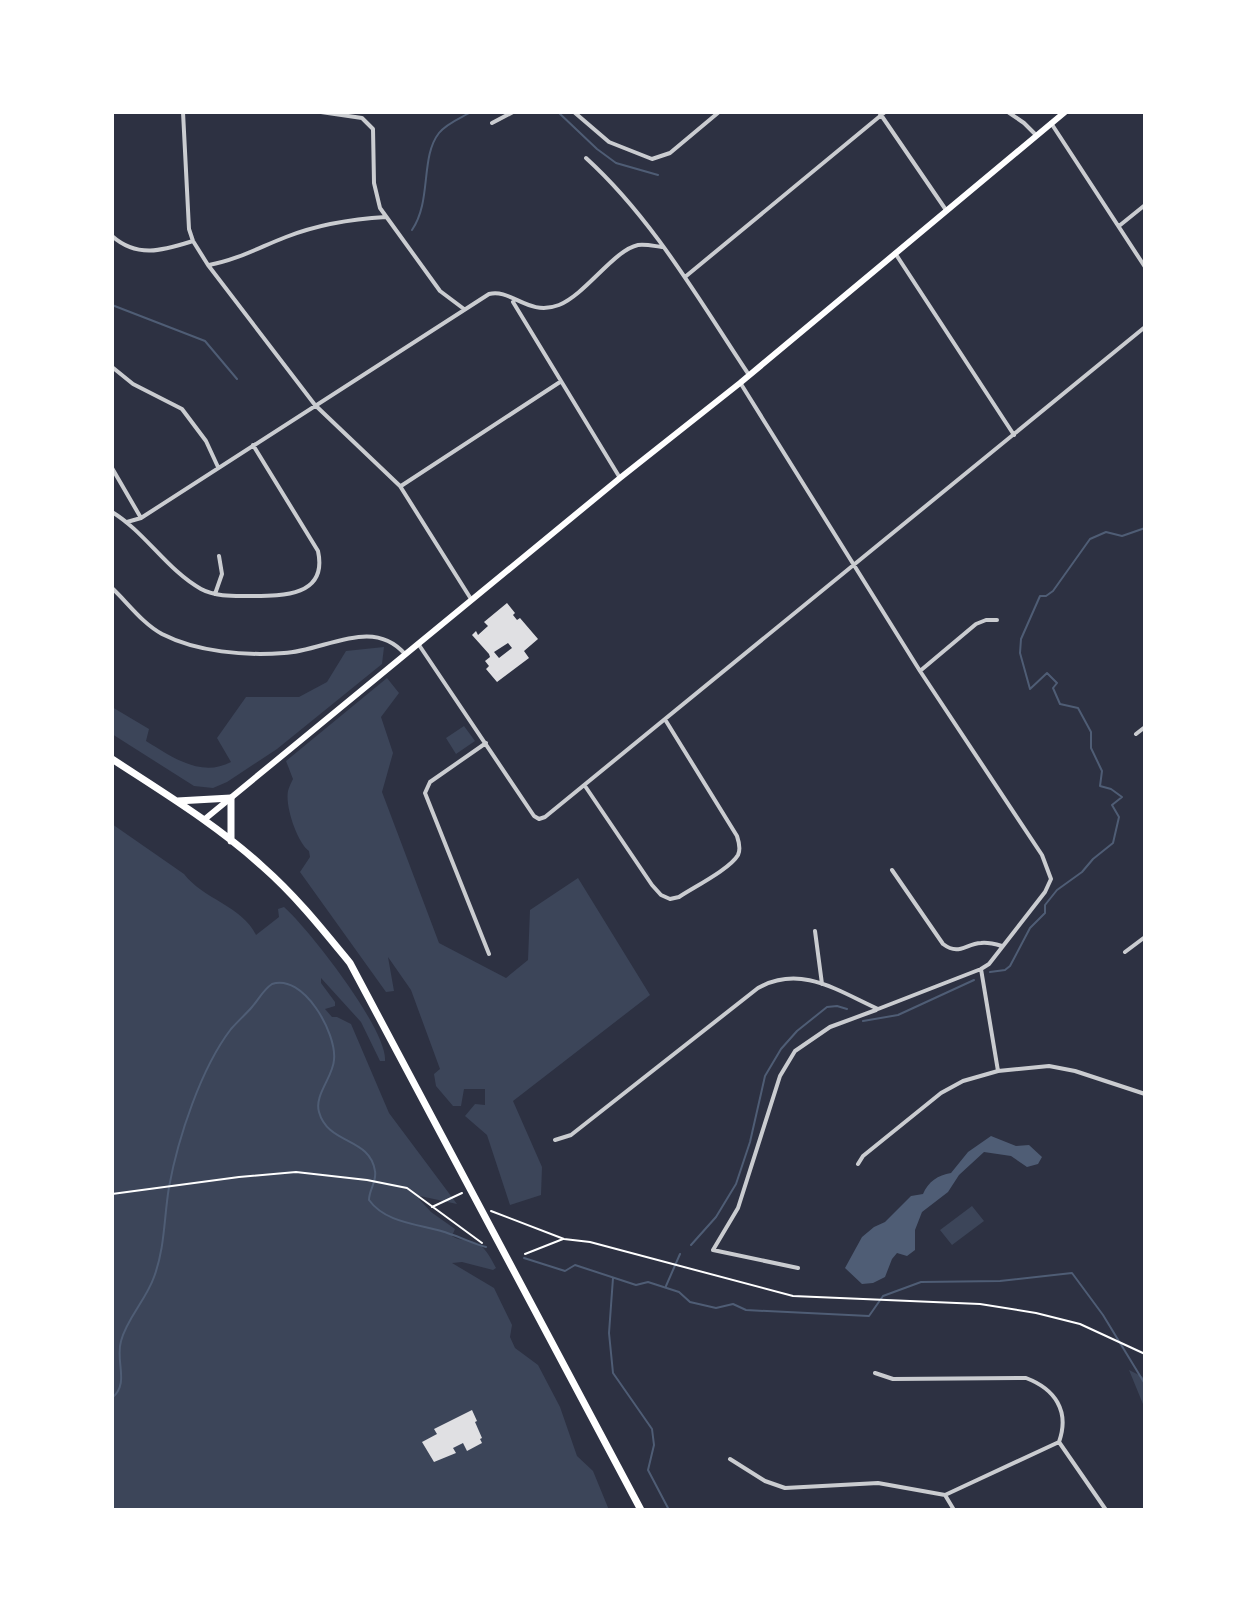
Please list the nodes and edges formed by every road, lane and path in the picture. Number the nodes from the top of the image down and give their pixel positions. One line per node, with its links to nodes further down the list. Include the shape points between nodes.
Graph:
1 (183, 112): 18 (street)
2 (321, 112): 15 (street, via 362,118 373,129 376,197)
3 (513, 112): 9 (street)
4 (574, 112): 5 (street, via 609,142 652,159 670,153)
5 (719, 112)
6 (1008, 112): 11 (street)
7 (1065, 112): 10 (main road)
8 (882, 113): 14 (street); 23 (street)
9 (492, 123)
10 (1051, 123): 11 (main road); 16 (street)
11 (1036, 135): 14 (main road)
12 (586, 158): 19 (street, via 626,197)
13 (1145, 205): 16 (street)
14 (946, 210): 20 (main road)
15 (386, 217): 21 (street, via 345,219); 25 (street, via 440,291)
16 (1119, 226): 22 (street)
17 (112, 236): 18 (street, via 151,252)
18 (193, 241): 21 (street)
19 (662, 247): 23 (street); 24 (street, via 630,248 555,306 536,308)
20 (895, 253): 28 (main road); 32 (street)
21 (208, 265): 31 (street)
22 (1145, 267)
23 (685, 277): 28 (street)
24 (512, 300): 25 (street, via 496,292); 29 (street)
25 (464, 309): 31 (street)
26 (1145, 327): 32 (street)
27 (112, 367): 34 (street, via 182,409)
28 (749, 375): 30 (main road)
29 (560, 382): 36 (street); 37 (street)
30 (740, 383): 36 (main road); 42 (street)
31 (315, 405): 33 (street); 37 (street)
32 (1014, 435): 42 (street)
33 (253, 445): 34 (street); 44 (street, via 314,543 320,569 312,582 287,596)
34 (218, 467): 39 (street)
35 (112, 468): 39 (street)
36 (620, 478): 45 (main road)
37 (400, 486): 45 (street)
38 (112, 512): 40 (street)
39 (141, 518): 40 (street)
40 (127, 522): 44 (street, via 197,587)
41 (219, 556): 44 (street, via 222,574)
42 (854, 565): 49 (street); 50 (street)
43 (112, 588): 48 (street, via 161,633 199,648 281,653 362,635 384,637)
44 (215, 594)
45 (471, 599): 47 (main road)
46 (997, 620): 49 (street, via 976,624)
47 (418, 643): 48 (main road); 53 (street)
48 (405, 654): 56 (main road)
49 (920, 671): 63 (street, via 1048,867 1051,879 1045,892)
50 (666, 721): 55 (street); 55 (street, via 737,836 738,854 730,864 679,897 661,895)
51 (1145, 727): 52 (street)
52 (1136, 734)
53 (486, 743): 55 (street, via 539,819); 65 (street, via 430,782 425,793)
54 (112, 759): 57 (main road)
55 (585, 786)
56 (231, 798): 57 (main road); 58 (main road); 59 (main road)
57 (177, 801): 58 (main road)
58 (205, 819): 59 (main road)
59 (231, 841): 73 (main road, via 274,878 350,963)
60 (892, 870): 63 (street, via 950,950 985,942)
61 (815, 931): 67 (street)
62 (1145, 937): 64 (street)
63 (1002, 946): 66 (street)
64 (1125, 952)
65 (489, 954)
66 (981, 969): 68 (street); 69 (street)
67 (822, 984): 68 (street); 71 (street, via 786,977 758,988 571,1135)
68 (878, 1009): 80 (street, via 830,1027 795,1051 780,1076 738,1208 713,1250)
69 (998, 1071): 70 (street, via 1049,1066); 72 (street, via 941,1093)
70 (1145, 1094)
71 (555, 1140)
72 (858, 1164)
73 (471, 1189): 75 (path); 76 (main road)
74 (112, 1194): 75 (path, via 296,1172 407,1188)
75 (431, 1208): 78 (path)
76 (482, 1208): 77 (path); 86 (main road)
77 (564, 1239): 79 (path); 81 (path, via 793,1296 980,1304 1022,1311 1080,1324)
78 (482, 1243)
79 (525, 1254)
80 (798, 1268)
81 (1145, 1354)
82 (875, 1373): 83 (street, via 893,1379 1026,1378 1041,1383 1055,1394 1064,1417)
83 (1059, 1442): 85 (street); 88 (street)
84 (730, 1459): 85 (street, via 785,1488 878,1483)
85 (945, 1495): 87 (street)
86 (641, 1510)
87 (954, 1510)
88 (1106, 1510)

